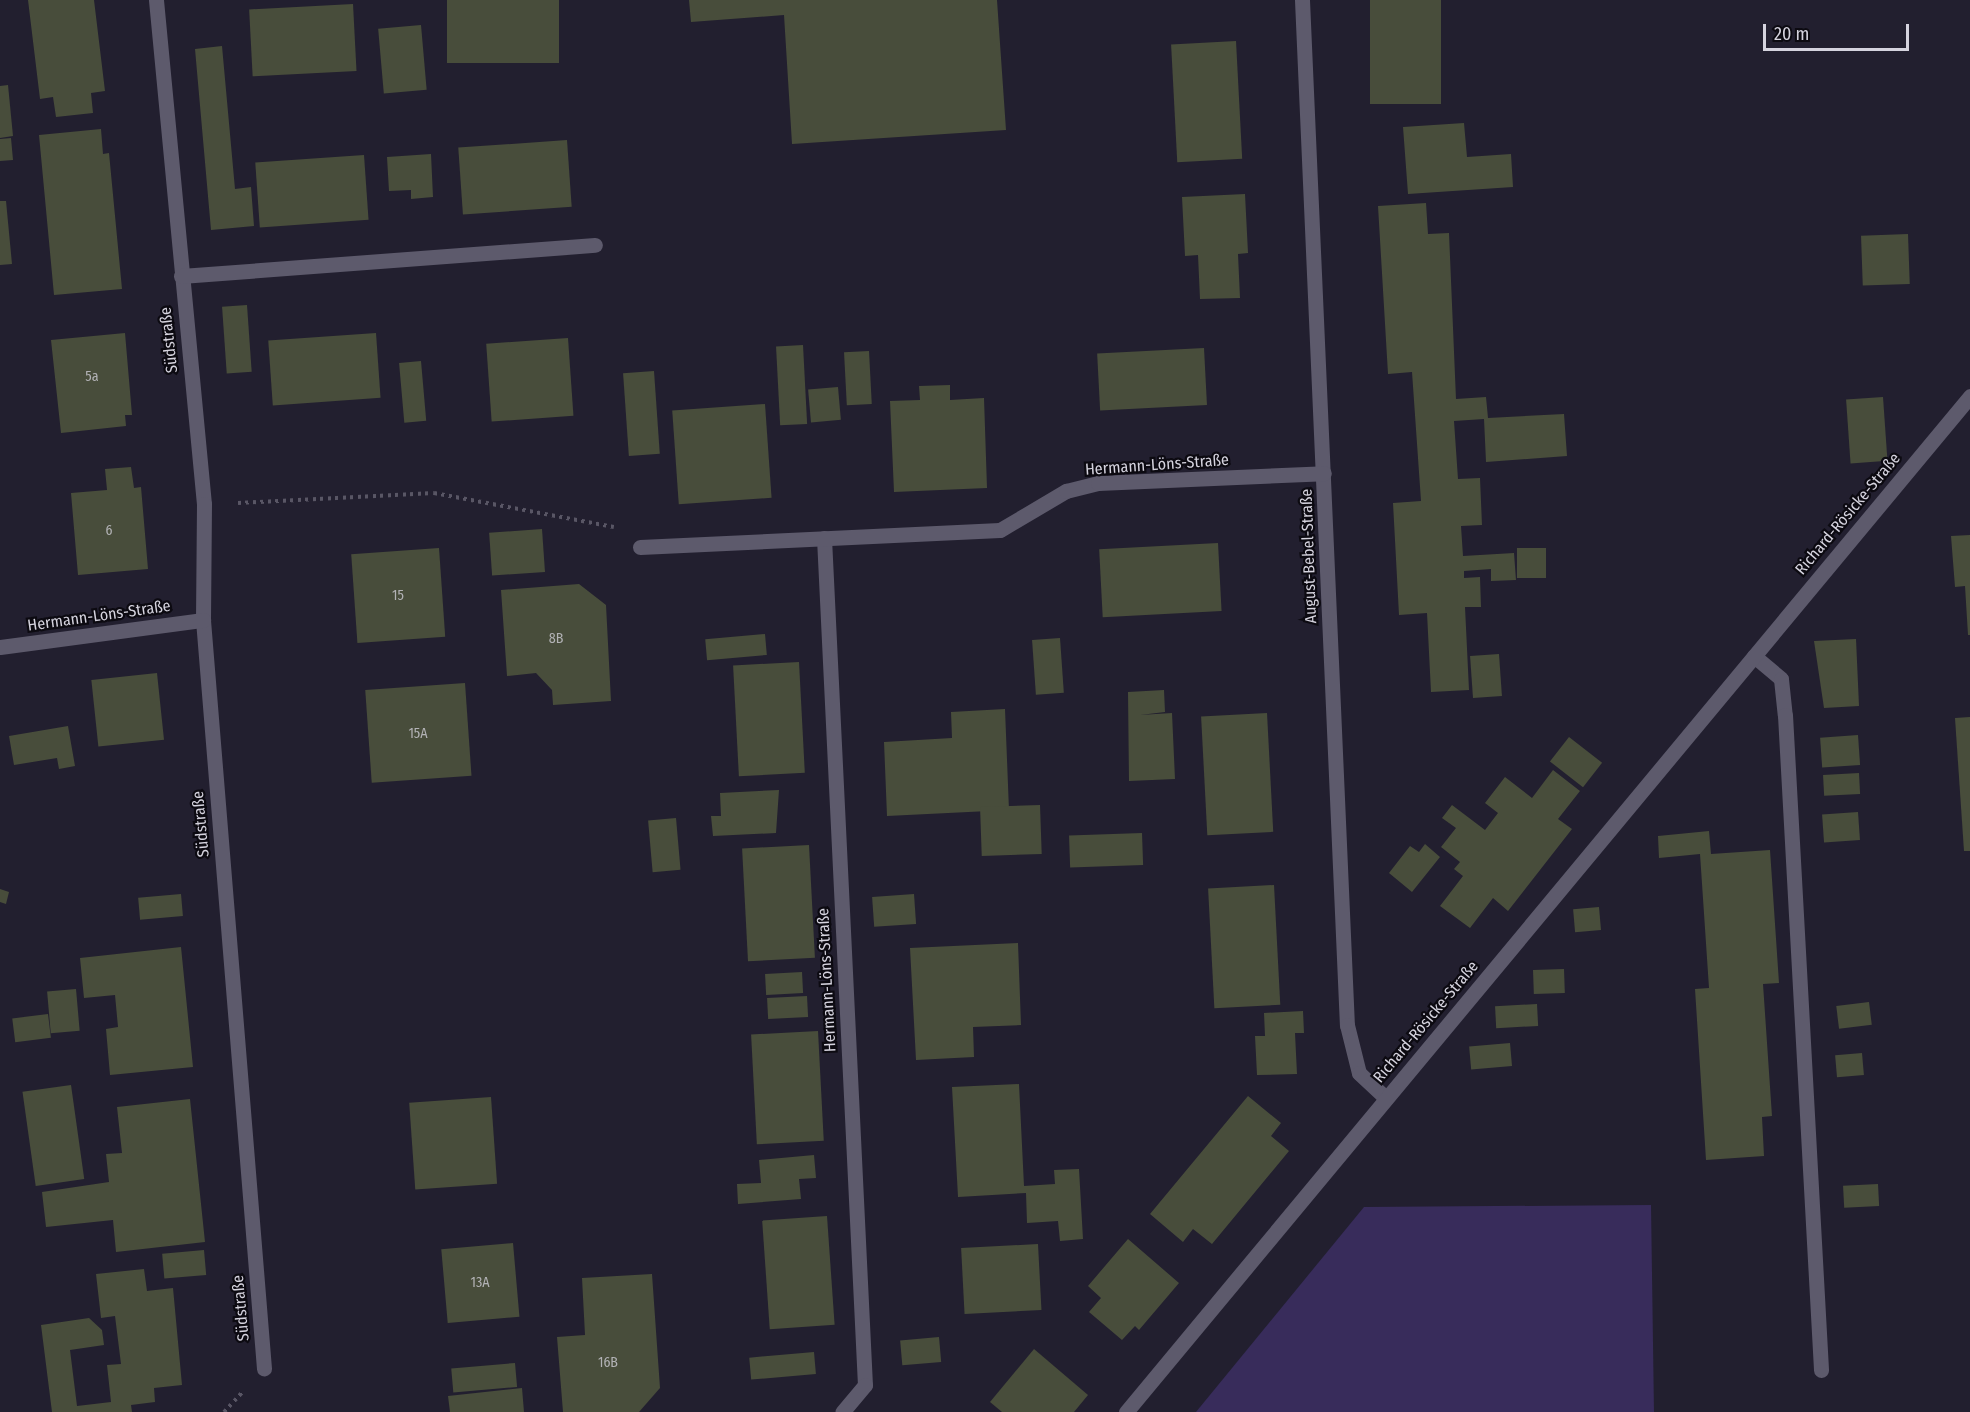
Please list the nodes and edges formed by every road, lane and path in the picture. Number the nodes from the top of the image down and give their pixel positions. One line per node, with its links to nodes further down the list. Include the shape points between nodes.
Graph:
1 (156, 0): 4 (street, Südstraße)
2 (1302, 0): 6 (street, August-Bebel-Straße)
3 (595, 245): 4 (street)
4 (181, 276): 7 (street, Südstraße)
5 (1970, 396): 12 (street, Richard-Rösicke-Straße)
6 (1324, 473): 8 (street, Hermann-Löns-Straße, via 1098,483 1066,491 1000,530); 13 (street, August-Bebel-Straße, via 1347,1025 1359,1073)
7 (204, 504): 9 (path, via 434,493 613,526); 10 (street, Südstraße)
8 (824, 538): 9 (street, Hermann-Löns-Straße); 16 (street, Hermann-Löns-Straße, via 865,1385)
9 (639, 547)
10 (203, 620): 11 (street, Hermann-Löns-Straße); 14 (street, Südstraße)
11 (0, 647)
12 (1754, 656): 13 (street, Richard-Rösicke-Straße); 15 (street, via 1780,679 1785,714)
13 (1386, 1098): 17 (street, Richard-Rösicke-Straße)
14 (264, 1369)
15 (1821, 1370)
16 (842, 1412)
17 (1126, 1412)

